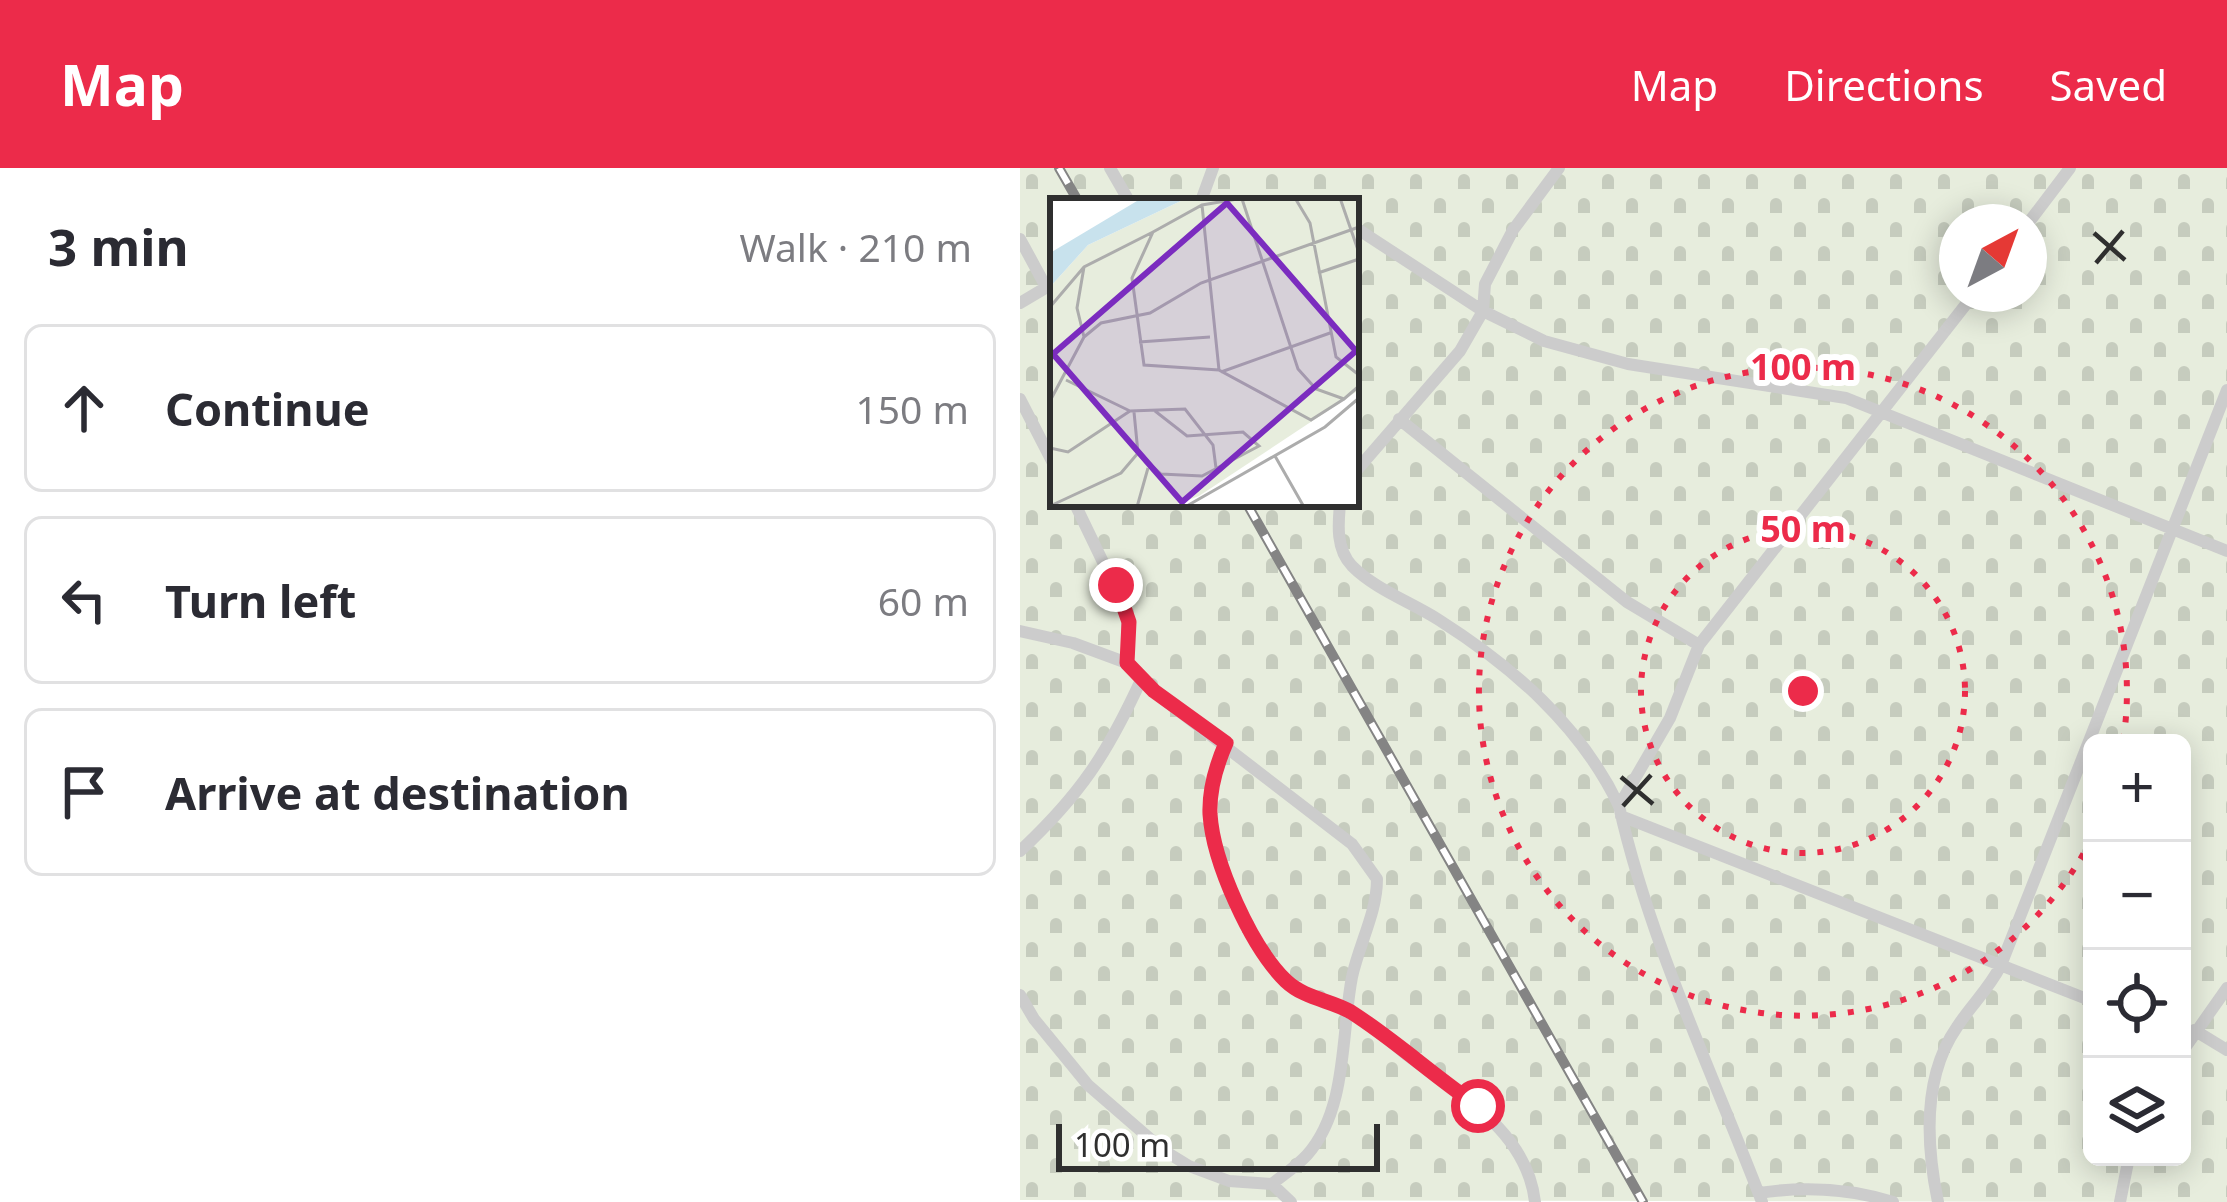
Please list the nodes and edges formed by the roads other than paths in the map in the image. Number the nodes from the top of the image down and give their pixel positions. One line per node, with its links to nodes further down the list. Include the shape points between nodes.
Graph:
1 (1110, 168): 5 (lane)
2 (1213, 168): 6 (lane)
3 (1559, 168): 12 (lane, via 1513,230 1485,284)
4 (2070, 168): 7 (lane)
5 (1127, 198)
6 (1202, 198)
7 (2043, 204)
8 (1359, 230): 12 (lane)
9 (1020, 239): 10 (lane)
10 (1050, 285): 11 (lane)
11 (1020, 303)
12 (1483, 311): 16 (lane, via 1586,354 1825,392); 17 (lane, via 1460,351)
13 (1960, 312): 16 (lane)
14 (2227, 390): 22 (lane)
15 (1020, 399): 18 (lane)
16 (1880, 411): 22 (lane); 25 (lane)
17 (1399, 419): 19 (lane); 25 (lane, via 1627,602)
18 (1050, 457)
19 (1359, 467)
20 (1076, 507): 26 (lane, via 1126,613)
21 (1340, 507): 29 (lane, via 1339,536 1353,567 1515,675 1587,748)
22 (2171, 530): 23 (lane); 31 (lane)
23 (2227, 551)
24 (1020, 632): 26 (lane)
25 (1700, 645): 29 (lane)
26 (1127, 663): 27 (lane)
27 (1141, 680): 28 (lane); 30 (lane, via 1096,768)
28 (1226, 743): 35 (lane, via 1210,819 1238,904 1290,985); 35 (lane, via 1372,867 1374,906)
29 (1620, 811): 31 (lane); 41 (lane, via 1664,953)
30 (1020, 851)
31 (2001, 965): 34 (lane); 45 (lane, via 1956,1027 1935,1073 1929,1110)
32 (2227, 988): 36 (lane)
33 (1020, 995): 40 (lane, via 1088,1085 1163,1150 1214,1176)
34 (2083, 997)
35 (1347, 1009): 40 (lane, via 1324,1125 1307,1155); 43 (lane, via 1502,1130 1528,1172)
36 (2191, 1035)
37 (2191, 1041): 38 (lane)
38 (2227, 1050)
39 (2127, 1166): 46 (lane)
40 (1271, 1184): 42 (lane)
41 (1760, 1198): 44 (lane, via 1823,1188)
42 (1291, 1202)
43 (1535, 1202)
44 (1893, 1202)
45 (1938, 1202)
46 (2120, 1202)

